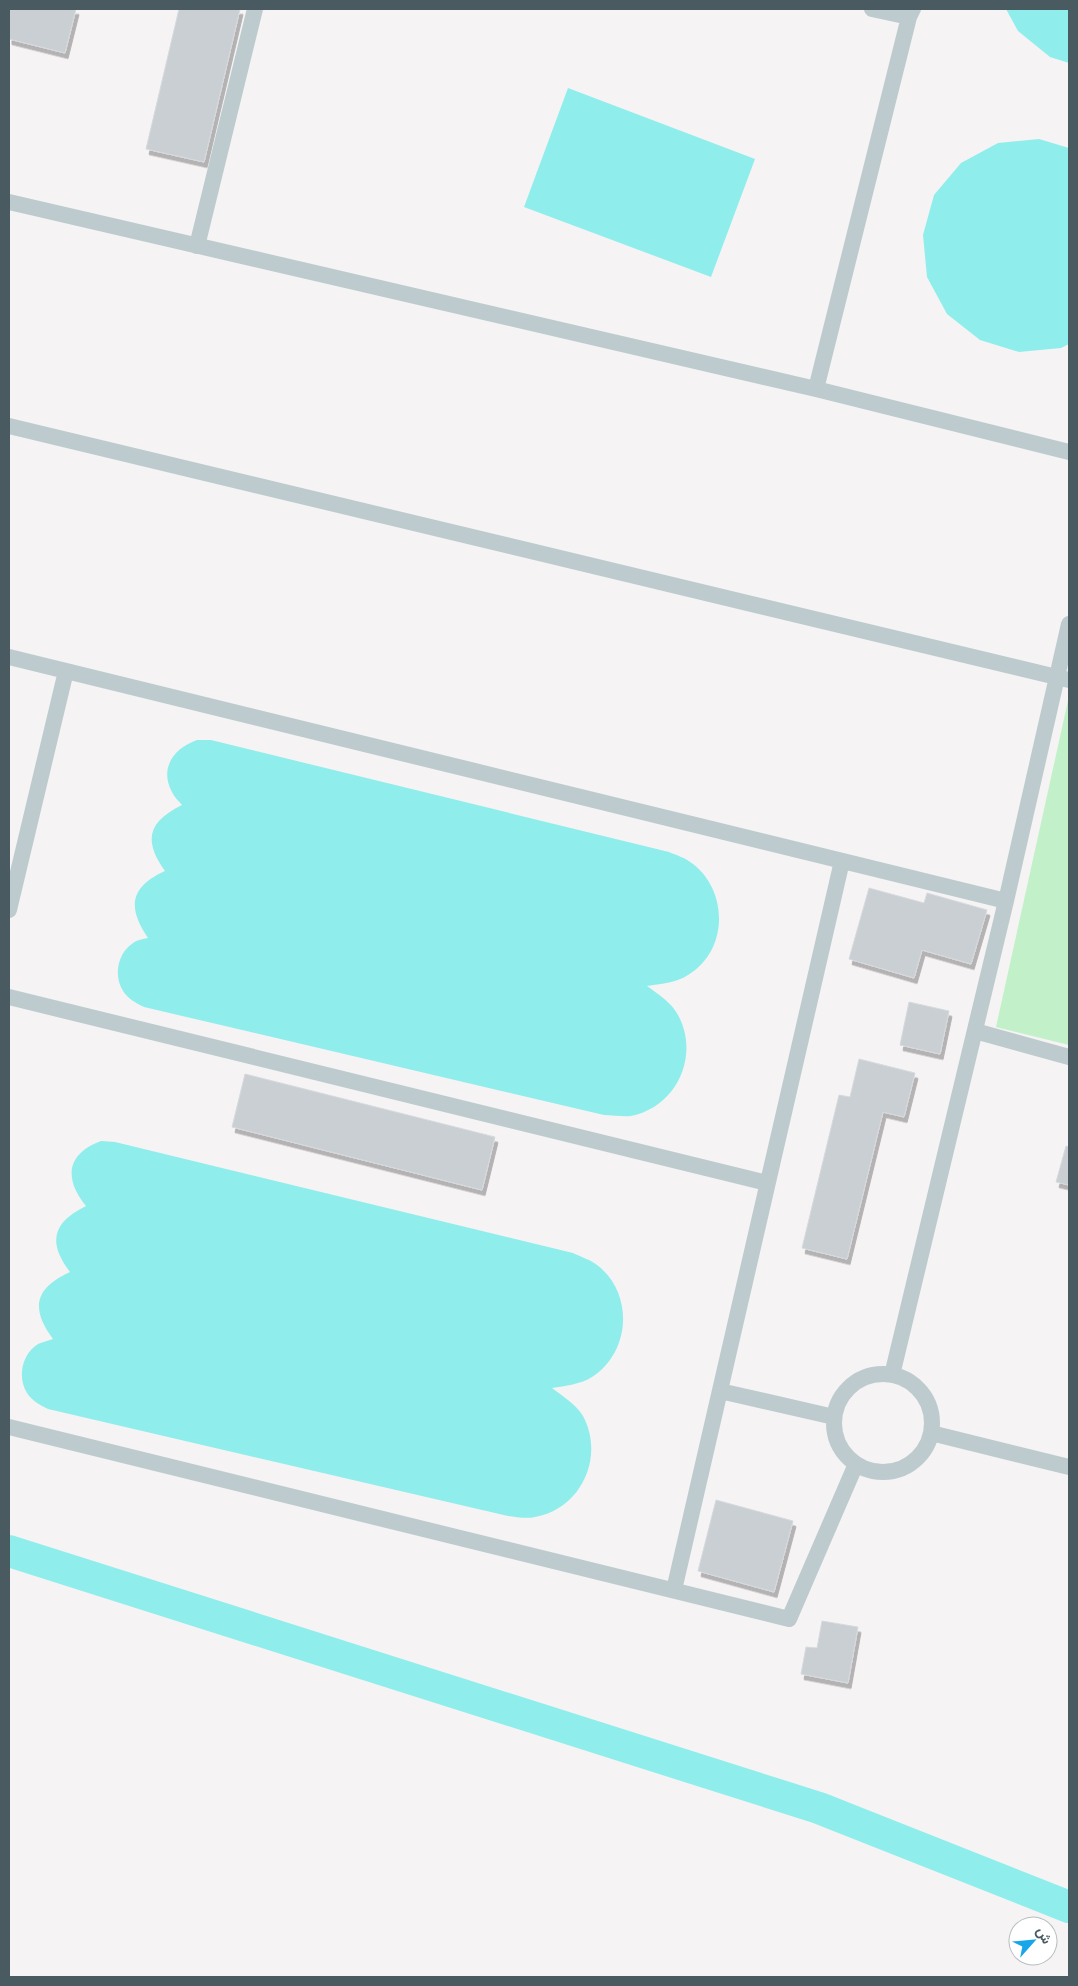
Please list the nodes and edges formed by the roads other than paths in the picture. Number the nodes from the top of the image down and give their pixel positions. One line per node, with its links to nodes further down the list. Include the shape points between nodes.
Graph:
1 (255, 9): 5 (lane)
2 (872, 9): 3 (lane)
3 (911, 13): 6 (lane)
4 (9, 202): 5 (lane)
5 (197, 246): 6 (lane)
6 (816, 390): 8 (lane)
7 (9, 426): 12 (lane)
8 (1069, 452)
9 (1069, 624): 12 (lane)
10 (9, 657): 11 (lane)
11 (66, 671): 13 (lane); 15 (lane)
12 (1063, 678): 14 (lane)
13 (842, 861): 14 (lane); 19 (lane)
14 (1006, 901): 17 (lane)
15 (9, 910)
16 (9, 997): 19 (lane)
17 (975, 1031): 18 (lane); 20 (lane)
18 (1069, 1056)
19 (767, 1183): 21 (lane)
20 (892, 1375): 22 (lane, via 873,1375 856,1382 842,1396); 24 (lane, via 910,1382 923,1396 931,1414)
21 (720, 1391): 22 (lane); 27 (lane)
22 (834, 1417): 25 (lane, via 835,1433 842,1451)
23 (9, 1427): 27 (lane)
24 (931, 1433): 25 (lane, via 924,1451 910,1464 893,1472 874,1472); 26 (lane)
25 (856, 1464): 27 (lane, via 789,1619)
26 (1069, 1467)
27 (674, 1590)

